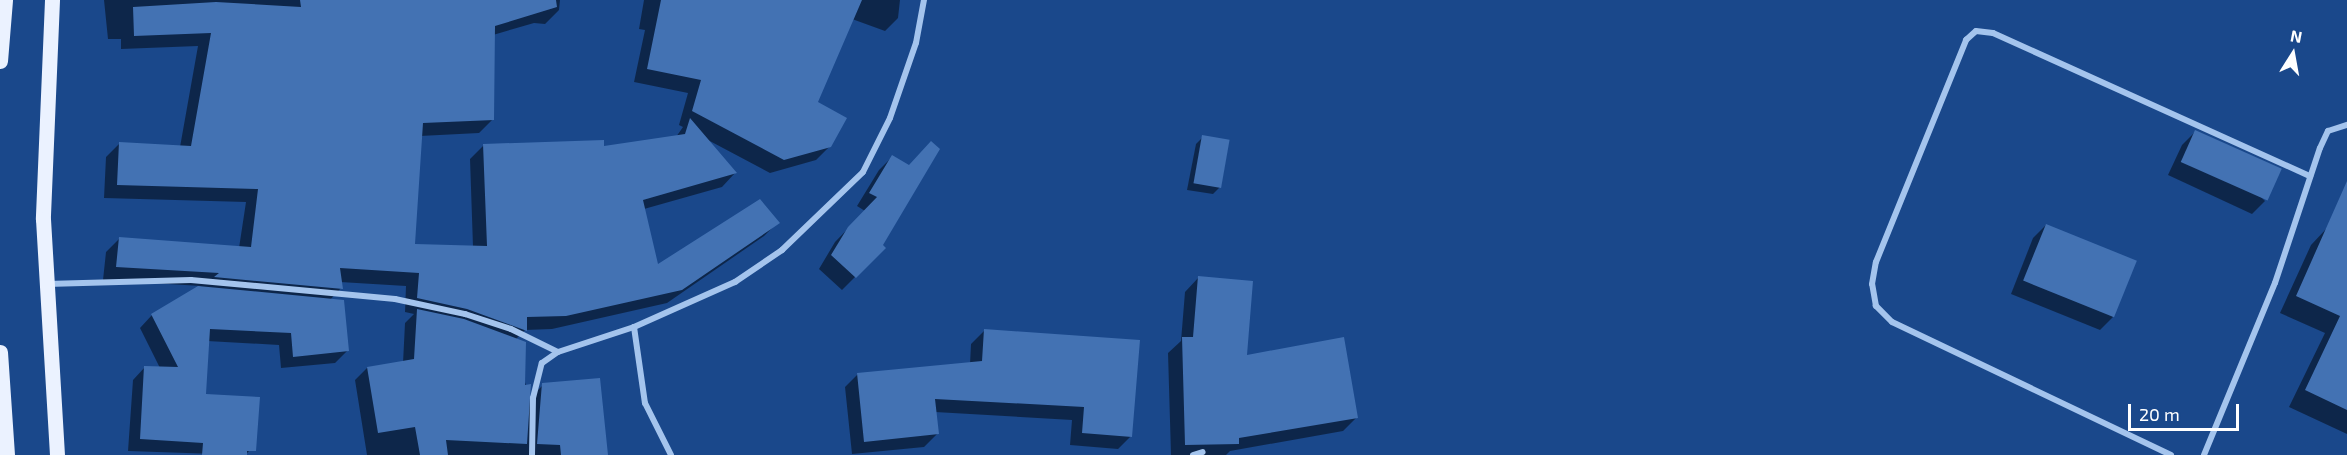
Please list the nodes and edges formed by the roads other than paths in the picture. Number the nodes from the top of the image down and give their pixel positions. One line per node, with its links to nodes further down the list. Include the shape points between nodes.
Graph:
1 (5, 0): 4 (main road)
2 (52, 0): 7 (main road, via 43,219)
3 (924, 0): 8 (street, via 916,43 894,107 863,172 782,250 735,282)
4 (0, 62)
5 (2347, 124): 6 (street, via 2328,131)
6 (2310, 176): 18 (street, via 1994,33 1976,31 1966,40 1876,262 1872,285 1876,306 1892,322); 19 (street, via 2275,283)
7 (46, 284): 9 (street, via 191,280 395,299 465,314 511,329); 14 (main road)
8 (634, 327): 9 (street); 16 (street, via 645,403)
9 (558, 351): 15 (street, via 542,363 533,398)
10 (0, 352): 11 (main road)
11 (1, 395): 13 (main road)
12 (1203, 452): 17 (street)
13 (7, 455)
14 (57, 455)
15 (532, 455)
16 (671, 455)
17 (1193, 455)
18 (2171, 455)
19 (2204, 455)

